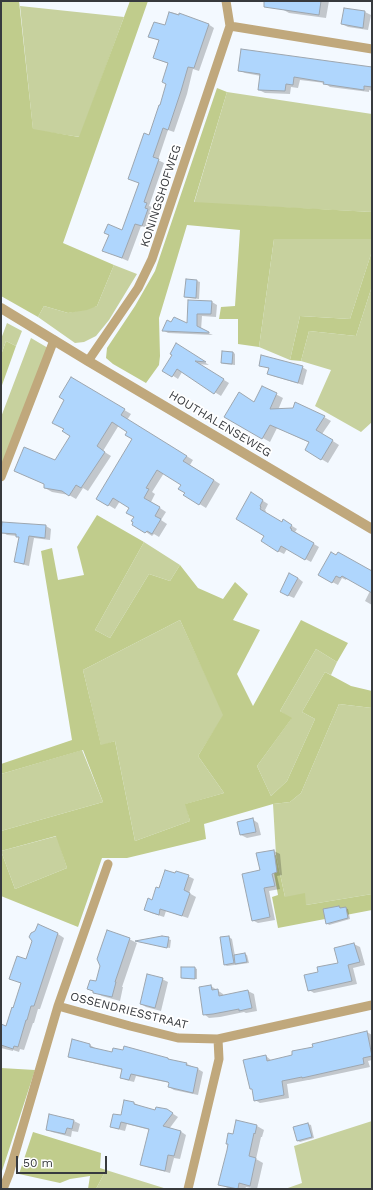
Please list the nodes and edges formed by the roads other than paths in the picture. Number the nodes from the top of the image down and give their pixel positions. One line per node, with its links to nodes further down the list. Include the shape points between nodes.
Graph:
1 (226, 1): 2 (street, KONINGSHOFWEG)
2 (230, 26): 3 (street); 6 (street, KONINGSHOFWEG, via 152,259 138,288)
3 (372, 49)
4 (1, 308): 5 (street, HOUTHALENSEWEG)
5 (54, 340): 6 (street, HOUTHALENSEWEG); 7 (street)
6 (88, 361): 8 (street, HOUTHALENSEWEG)
7 (1, 477)
8 (372, 529)
9 (108, 864): 11 (street, OSSENDRIESSTRAAT)
10 (372, 1005): 12 (street, OSSENDRIESSTRAAT)
11 (58, 1006): 12 (street, OSSENDRIESSTRAAT, via 178,1038); 13 (street, OSSENDRIESSTRAAT, via 9,1174)
12 (218, 1039): 14 (street, via 219,1059)
13 (2, 1189)
14 (188, 1189)

